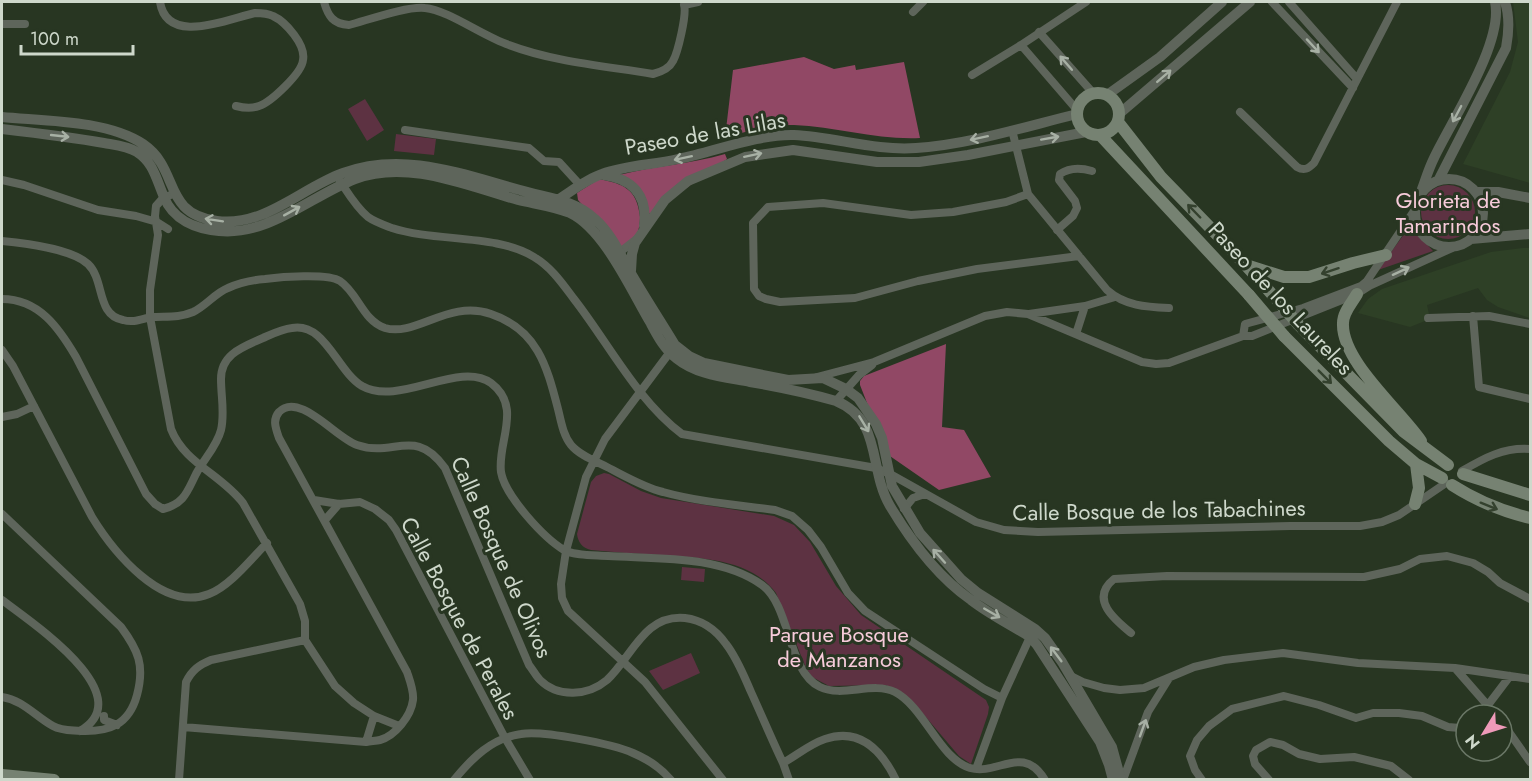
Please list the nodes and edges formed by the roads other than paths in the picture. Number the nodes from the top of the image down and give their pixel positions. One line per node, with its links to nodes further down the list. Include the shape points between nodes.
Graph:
1 (160, 2): 27 (street, via 166,16 183,28 265,13 283,23 302,48 302,67 274,97 256,108)
2 (324, 2): 13 (street, via 332,20 340,25 424,8 532,53 653,74 673,61 685,14)
3 (698, 2): 13 (street)
4 (923, 2): 14 (street)
5 (1086, 2): 17 (street)
6 (1222, 2): 26 (street, via 1160,57)
7 (1250, 2): 31 (street, one-way to 7)
8 (1272, 2): 23 (street, one-way to 23)
9 (1289, 2): 21 (street)
10 (1397, 2): 21 (street)
11 (1495, 2): 22 (street, via 1495,30)
12 (1505, 2): 19 (street, via 1509,30)
13 (682, 3)
14 (913, 12)
15 (2, 24): 16 (street)
16 (25, 24)
17 (1039, 32): 18 (street); 25 (street, one-way to 17)
18 (1021, 45): 20 (street); 28 (street)
19 (1506, 48): 22 (street); 24 (street)
20 (972, 75)
21 (1357, 79): 23 (street)
22 (1473, 82): 24 (street, via 1475,90); 46 (street, one-way to 46, via 1432,160)
23 (1353, 88): 29 (street, via 1308,169 1297,167)
24 (1484, 92): 41 (street)
25 (1093, 93): 26 (main road); 28 (main road, via 1083,99)
26 (1107, 95): 31 (main road, via 1113,100)
27 (236, 106)
28 (1077, 112): 34 (street, Paseo de las Lilas); 35 (main road)
29 (1240, 112)
30 (2, 117): 49 (street, via 106,129 134,139 157,157 165,169)
31 (1118, 118): 36 (main road, via 1111,131); 40 (main road, Paseo de los Laureles)
32 (2, 129): 49 (street, one-way to 49, via 130,148 153,168)
33 (405, 130): 44 (street, via 529,148 544,161 560,162)
34 (1012, 130): 37 (street); 39 (street, Paseo de las Lilas, one-way to 39, via 904,149 782,136)
35 (1086, 132): 36 (main road); 37 (street, Paseo de las Lilas, one-way to 35)
36 (1100, 135): 45 (main road, Paseo de los Laureles)
37 (1016, 144): 48 (street); 60 (street, Paseo de las Lilas, one-way to 37, via 680,186 753,154 794,150 904,163)
38 (1092, 171): 59 (street, via 1081,168 1060,174 1059,180 1077,208)
39 (600, 174): 44 (street, Paseo de las Lilas); 60 (street, via 622,179 636,191 644,208)
40 (1161, 177): 45 (main road); 69 (main road, Paseo de los Laureles, one-way to 40)
41 (1439, 179): 46 (street); 47 (street, via 1459,180)
42 (2, 180): 55 (street, via 98,210)
43 (339, 180): 51 (street, via 359,168 384,163 426,166); 53 (street, one-way to 53, via 246,219 220,221); 56 (street, one-way to 43, via 220,231 248,229 278,218); 67 (street, via 379,173 425,175 557,209 589,226); 90 (street, Calle Bosque de los Tabachines, via 358,207 380,224 411,234 516,247 548,266)
44 (580, 185): 51 (street, Paseo de las Lilas)
45 (1150, 189): 98 (main road, Paseo de los Laureles, one-way to 98, bridge, via 1284,336)
46 (1422, 191): 54 (street)
47 (1476, 192): 50 (street); 62 (street, via 1483,211 1482,222)
48 (1028, 194): 59 (street); 68 (street, via 953,212 911,215 823,203 768,207 753,223 754,289 759,296 780,302 855,298 977,269)
49 (169, 195): 52 (street, via 158,203); 53 (street); 56 (street)
50 (1530, 198)
51 (559, 199): 67 (street, via 582,208 595,219 612,238)
52 (156, 210): 55 (street); 57 (street)
53 (188, 210): 56 (street)
54 (1414, 211): 65 (street, via 1416,226 1425,238 1437,246); 66 (street)
55 (136, 216): 57 (street)
56 (182, 221): 58 (street)
57 (157, 222): 58 (street); 64 (street)
58 (168, 229): 64 (street)
59 (1057, 230): 68 (street)
60 (641, 233): 67 (street, Paseo de las Lilas); 70 (street, Paseo de las Lilas, via 632,254)
61 (1530, 234): 62 (street)
62 (1471, 239): 65 (street)
63 (2, 241): 78 (street, via 76,256 93,270 110,314 134,322)
64 (156, 248): 78 (street)
65 (1452, 248): 71 (street, one-way to 65)
66 (1386, 255): 69 (main road, one-way to 69, via 1309,277 1284,277); 82 (street, via 1373,276 1361,286 1245,324)
67 (616, 256): 70 (street); 83 (street)
68 (1079, 256): 72 (street)
69 (1245, 264): 96 (main road, Paseo de los Laureles, bridge, via 1404,432)
70 (632, 274): 83 (street)
71 (1357, 294): 82 (street, via 1252,336); 96 (main road, via 1343,323 1349,349)
72 (1115, 297): 74 (street); 75 (street, via 1139,306)
73 (2, 298): 99 (street, via 40,310 64,337 155,504 164,509 176,506)
74 (1085, 306): 76 (street); 81 (street)
75 (1169, 308)
76 (1029, 314): 81 (street); 85 (street, via 986,315)
77 (1473, 316): 79 (street); 80 (street); 91 (street, via 1481,389)
78 (150, 318): 97 (street, via 196,311 227,288 241,284 264,279 324,277 338,279 372,321 385,328 400,329 447,312 470,310 491,314 513,326 540,352 566,436 572,446); 99 (street, via 171,429 184,452)
79 (1428, 318)
80 (1530, 324)
81 (1076, 334): 82 (street, via 1142,362 1156,364 1169,363)
82 (1243, 336)
83 (672, 349): 87 (street, via 704,363 792,381); 90 (street); 92 (street, via 684,364 702,372)
84 (2, 350): 93 (street)
85 (874, 363): 86 (street); 89 (street)
86 (850, 369): 87 (street); 88 (street)
87 (817, 377): 88 (street)
88 (834, 383): 89 (street); 92 (street)
89 (846, 389): 92 (street); 102 (street, via 863,404 876,424)
90 (640, 392): 97 (street); 101 (street, Calle Bosque de los Tabachines, via 682,434)
91 (1530, 399)
92 (832, 400): 101 (street, one-way to 101, via 854,411 864,422)
93 (34, 406): 94 (street); 114 (street, via 106,541 158,589 193,598 209,594)
94 (2, 417)
95 (1530, 449): 103 (street, via 1516,448 1487,456)
96 (1428, 452): 100 (main road, Paseo de los Laureles)
97 (594, 460): 115 (street); 128 (street, via 662,492 792,516 815,538 841,583 865,610)
98 (1416, 464): 104 (main road, Paseo de los Laureles); 109 (main road, via 1419,488)
99 (201, 465): 114 (street, via 233,489); 115 (street, via 221,433 221,378 229,357 239,348 282,330 305,327 316,333 353,380 365,388 398,391 463,377 489,382 501,393 507,408 500,469 503,480 522,510)
100 (1448, 465): 103 (main road, via 1456,465); 104 (main road, via 1442,472)
101 (876, 468): 102 (street, Calle Bosque de los Tabachines); 119 (street, one-way to 119, via 890,506 931,562 972,601)
102 (888, 473): 105 (street, Calle Bosque de los Tabachines); 110 (street)
103 (1462, 473): 104 (main road, via 1459,484); 106 (main road)
104 (1446, 482): 109 (street, Calle Bosque de los Tabachines); 112 (main road, Paseo de los Laureles, one-way to 112, via 1475,500)
105 (925, 494): 109 (street, Calle Bosque de los Tabachines, via 976,522 1004,530 1038,531 1360,526 1382,522); 110 (street, via 913,498)
106 (1530, 495)
107 (314, 500): 108 (street, Calle Bosque de Perales); 113 (street, Calle Bosque de Olivos); 121 (street, Calle Bosque de Olivos, via 275,426 276,415 284,407 305,409 357,445 426,448 445,468 529,665 541,680 554,690 590,690 606,680)
108 (339, 504): 113 (street); 138 (street, Calle Bosque de Perales, via 360,502 389,520)
109 (1415, 504)
110 (904, 509): 123 (street, one-way to 110, via 1035,629 960,579)
111 (2, 514): 133 (street, via 121,627 135,646 141,663 140,686 129,713)
112 (1530, 518)
113 (325, 520): 134 (street, Calle Bosque de Olivos, via 407,672 413,702)
114 (267, 543): 120 (street, via 300,604)
115 (566, 551): 121 (street, via 561,584 568,611); 144 (street, via 712,563 748,577 772,595 803,670 814,683 828,690 881,688 894,692 956,759)
116 (1530, 599): 118 (street, via 1473,563 1447,556 1420,559 1400,569 1364,577 1114,579 1104,591 1104,604)
117 (2, 600): 137 (street, via 60,644 87,675 99,709 94,721)
118 (1131, 633)
119 (1030, 637): 128 (street); 141 (street)
120 (305, 640): 132 (street, via 335,686); 135 (street, via 200,664 186,682)
121 (622, 661): 143 (street, Calle Bosque de Olivos, via 657,623 677,617 695,619 710,627 726,643 738,664); 151 (street, via 645,682)
122 (1455, 668): 124 (street); 126 (street, via 1358,663 1283,653 1194,667); 129 (street)
123 (1070, 675): 126 (street, via 1096,687 1120,690); 141 (street)
124 (1510, 676): 125 (street); 130 (street)
125 (1530, 679)
126 (1168, 680): 156 (street, one-way to 126, via 1148,712)
127 (2, 697): 137 (street, via 19,702 54,726)
128 (1002, 698): 144 (street)
129 (1486, 703)
130 (1490, 703)
131 (104, 716): 133 (street, via 104,720)
132 (374, 716): 134 (street); 140 (street)
133 (117, 725): 137 (street, via 98,732)
134 (399, 726): 140 (street, via 391,735)
135 (183, 727): 140 (street); 148 (street)
136 (1454, 728): 157 (street, via 1399,713 1373,713 1356,718 1284,696 1232,709 1209,726 1190,756)
137 (80, 731)
138 (505, 738): 146 (street, via 482,750); 149 (street, Calle Bosque de Perales); 150 (street, via 538,733 632,752 654,764)
139 (1514, 739): 142 (street)
140 (366, 741)
141 (1108, 750): 155 (street); 156 (street)
142 (1530, 762)
143 (783, 763): 152 (street, Calle Bosque de Olivos); 153 (street, via 823,740 853,738 879,752)
144 (976, 769): 154 (street, via 1021,762 1034,766)
145 (2, 775): 147 (main road)
146 (454, 779)
147 (54, 780)
148 (179, 780)
149 (530, 780)
150 (670, 780)
151 (723, 780)
152 (789, 780)
153 (896, 780)
154 (1045, 780)
155 (1113, 780)
156 (1122, 780)
157 (1202, 780)
158 (1269, 780): 159 (street, via 1253,756 1270,742 1320,759 1354,757 1391,766)
159 (1409, 780)

